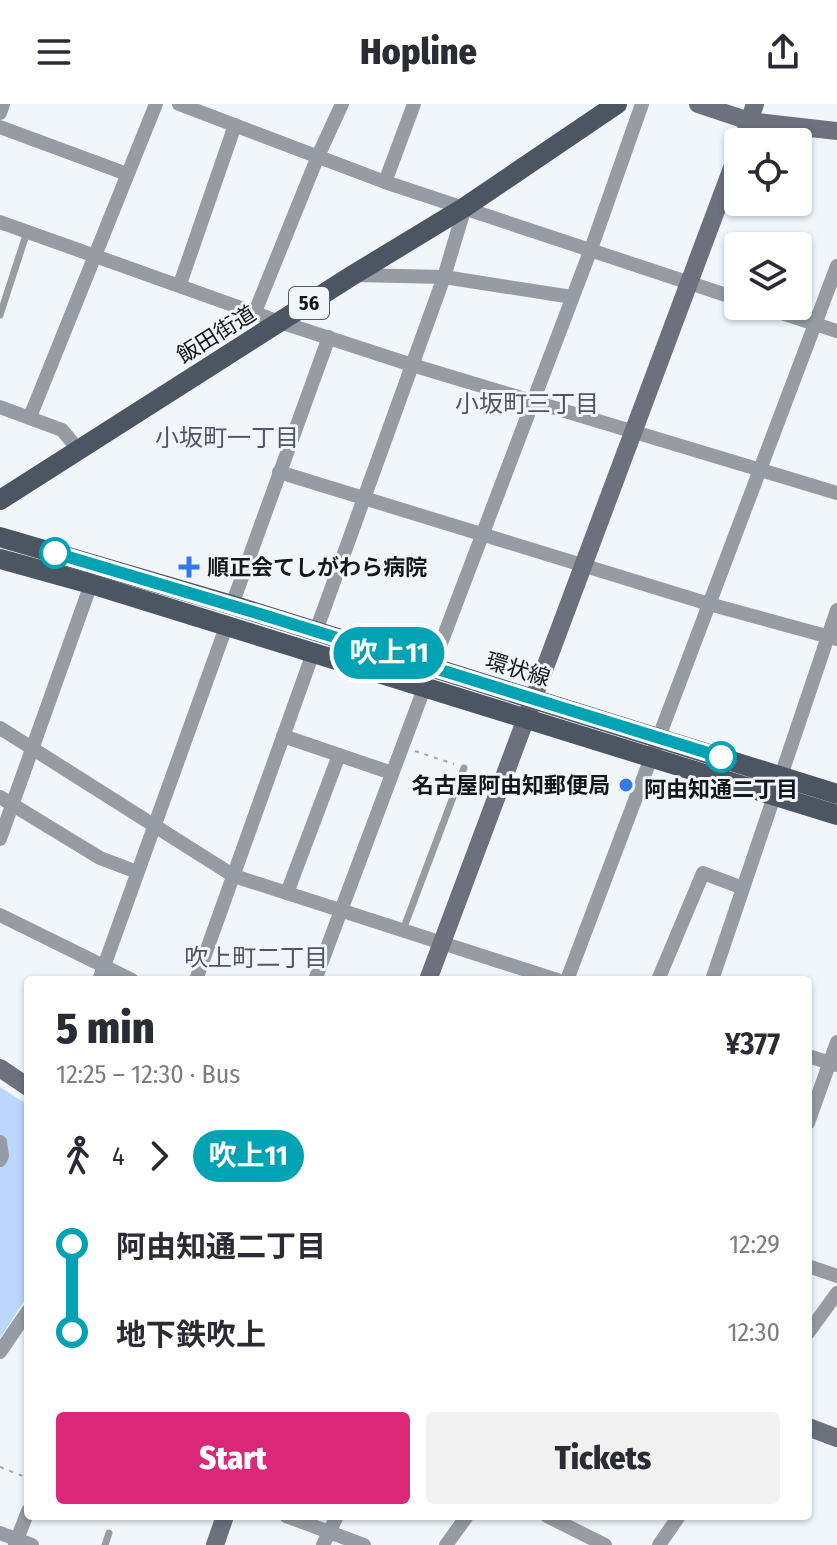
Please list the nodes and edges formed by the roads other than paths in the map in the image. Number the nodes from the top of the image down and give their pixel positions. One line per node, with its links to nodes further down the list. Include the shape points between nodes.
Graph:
1 (3, 104): 9 (street)
2 (156, 104): 15 (street)
3 (179, 104): 11 (street)
4 (342, 104): 14 (street)
5 (414, 104): 16 (street)
6 (617, 104): 18 (main road, 飯田街道 / 56)
7 (642, 104): 21 (street)
8 (698, 104): 10 (street)
9 (0, 113)
10 (752, 113): 13 (street)
11 (235, 125): 14 (street); 27 (street)
12 (0, 127): 15 (street)
13 (837, 131)
14 (318, 156): 16 (street); 30 (street)
15 (127, 174): 22 (street)
16 (385, 182): 18 (street)
17 (724, 190): 26 (street)
18 (465, 207): 21 (street); 24 (main road, 飯田街道 / 56); 25 (street)
19 (0, 222): 20 (street)
20 (27, 232): 22 (street); 31 (lane)
21 (591, 249): 26 (street); 29 (street)
22 (96, 257): 27 (street); 40 (street)
23 (837, 266): 34 (street)
24 (353, 275): 25 (street); 33 (main road, 飯田街道 / 56)
25 (444, 277): 29 (street); 37 (street)
26 (690, 283): 28 (street); 41 (street)
27 (180, 284): 30 (street)
28 (724, 294)
29 (572, 297): 38 (street)
30 (255, 312): 33 (street)
31 (0, 315)
32 (801, 320): 34 (street)
33 (280, 322): 36 (street); 42 (main road, 飯田街道 / 56)
34 (816, 325): 35 (street); 43 (street)
35 (837, 331)
36 (329, 337): 37 (street); 44 (street)
37 (412, 365): 38 (street); 46 (street)
38 (531, 401): 41 (street); 48 (street)
39 (0, 407): 40 (street)
40 (30, 417): 42 (street, via 62,430)
41 (632, 431): 43 (street); 51 (street)
42 (78, 449): 47 (main road, 飯田街道 / 56)
43 (758, 471): 45 (street); 53 (street)
44 (279, 472): 46 (street); 54 (street)
45 (837, 493)
46 (366, 499): 48 (street); 57 (street)
47 (0, 500)
48 (482, 534): 51 (street); 60 (street)
49 (0, 537): 54 (main road, 環状線)
50 (0, 559): 52 (main road, 環状線)
51 (583, 565): 53 (street); 61 (street)
52 (91, 584): 56 (main road, 環状線); 66 (street)
53 (709, 604): 58 (street); 65 (street)
54 (232, 605): 57 (main road, 環状線)
55 (837, 610): 58 (street)
56 (226, 627): 59 (main road, 環状線); 74 (street)
57 (316, 631): 60 (main road, 環状線)
58 (832, 638): 70 (street)
59 (313, 653): 60 (main road, 環状線); 64 (street)
60 (429, 677): 61 (main road, 環状線); 62 (main road, 環状線); 69 (street)
61 (532, 698): 62 (street); 65 (main road, 環状線)
62 (524, 719): 65 (main road, 環状線); 83 (street)
63 (0, 728): 66 (street)
64 (283, 736): 67 (street); 77 (street)
65 (655, 747): 70 (main road, 環状線); 91 (street)
66 (33, 749): 72 (street); 74 (street)
67 (339, 755): 69 (street); 79 (street)
68 (464, 768): 82 (lane)
69 (392, 773): 80 (street)
70 (778, 786): 71 (main road, 環状線); 73 (main road, 環状線); 78 (street)
71 (837, 794)
72 (6, 801): 75 (street); 76 (street, via 100,858)
73 (837, 815)
74 (155, 826): 76 (street); 77 (street)
75 (0, 839)
76 (137, 872): 85 (street)
77 (234, 876): 79 (street); 86 (street)
78 (743, 888): 92 (street, via 703,873); 93 (street)
79 (287, 893): 80 (street)
80 (340, 910): 82 (street); 87 (street)
81 (0, 915): 85 (street)
82 (403, 930): 83 (street)
83 (442, 942): 84 (street); 88 (street)
84 (516, 965): 89 (street); 90 (street)
85 (101, 973)
86 (197, 976)
87 (316, 976)
88 (429, 976)
89 (512, 976)
90 (546, 976)
91 (569, 976)
92 (660, 976)
93 (713, 976)
94 (837, 1042): 96 (street)
95 (812, 1057): 96 (street)
96 (833, 1064): 99 (street)
97 (0, 1068): 98 (street)
98 (24, 1084)
99 (812, 1114)
100 (0, 1142): 101 (street)
101 (0, 1160)
102 (812, 1267): 103 (street)
103 (837, 1276)
104 (837, 1293): 106 (street)
105 (24, 1317): 107 (street)
106 (812, 1327)
107 (0, 1352)
108 (812, 1429): 109 (street)
109 (837, 1438)
110 (24, 1520): 120 (street)
111 (224, 1520): 123 (street)
112 (293, 1520): 119 (street)
113 (335, 1520): 119 (street)
114 (464, 1520): 125 (street)
115 (555, 1520): 126 (street)
116 (676, 1520): 127 (street)
117 (0, 1533): 120 (street)
118 (109, 1533): 122 (lane)
119 (326, 1538): 124 (street)
120 (15, 1542): 121 (street)
121 (32, 1545)
122 (105, 1545)
123 (215, 1545)
124 (364, 1545)
125 (446, 1545)
126 (605, 1545)
127 (659, 1545)

